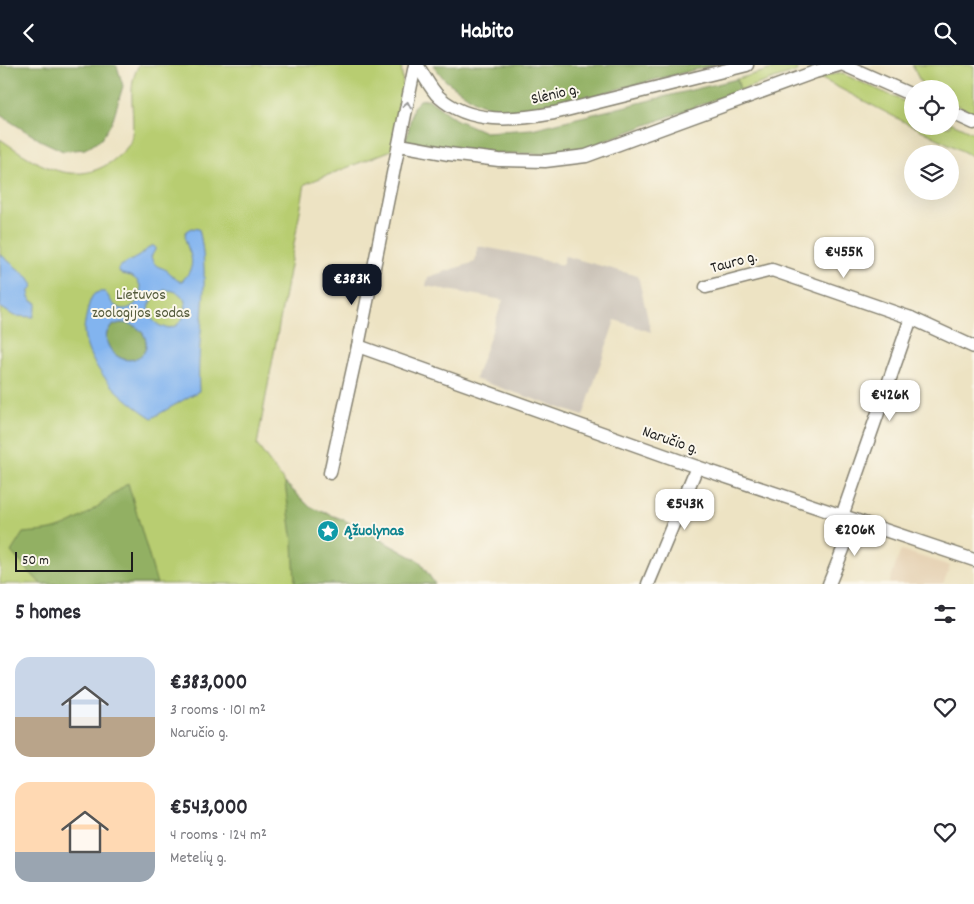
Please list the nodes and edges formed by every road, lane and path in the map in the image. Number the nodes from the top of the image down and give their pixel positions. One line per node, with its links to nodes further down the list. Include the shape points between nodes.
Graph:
1 (416, 65): 2 (street, Slėnio g., via 439,96 456,108 478,116 512,119 554,113); 8 (street, one-way to 1)
2 (747, 65)
3 (839, 65): 8 (street, via 586,156 545,161 499,160)
4 (844, 65): 5 (street)
5 (904, 91)
6 (959, 116): 7 (street)
7 (974, 123)
8 (400, 145): 11 (street)
9 (706, 287): 10 (street, Tauro g., via 772,270)
10 (912, 318): 12 (street, Tauro g.); 15 (street)
11 (358, 346): 13 (street, Naručio g.); 14 (street)
12 (974, 347)
13 (697, 467): 15 (street, Naručio g.); 17 (street)
14 (330, 473)
15 (849, 518): 16 (street, Naručio g.); 18 (street)
16 (974, 560)
17 (648, 584)
18 (830, 584)

